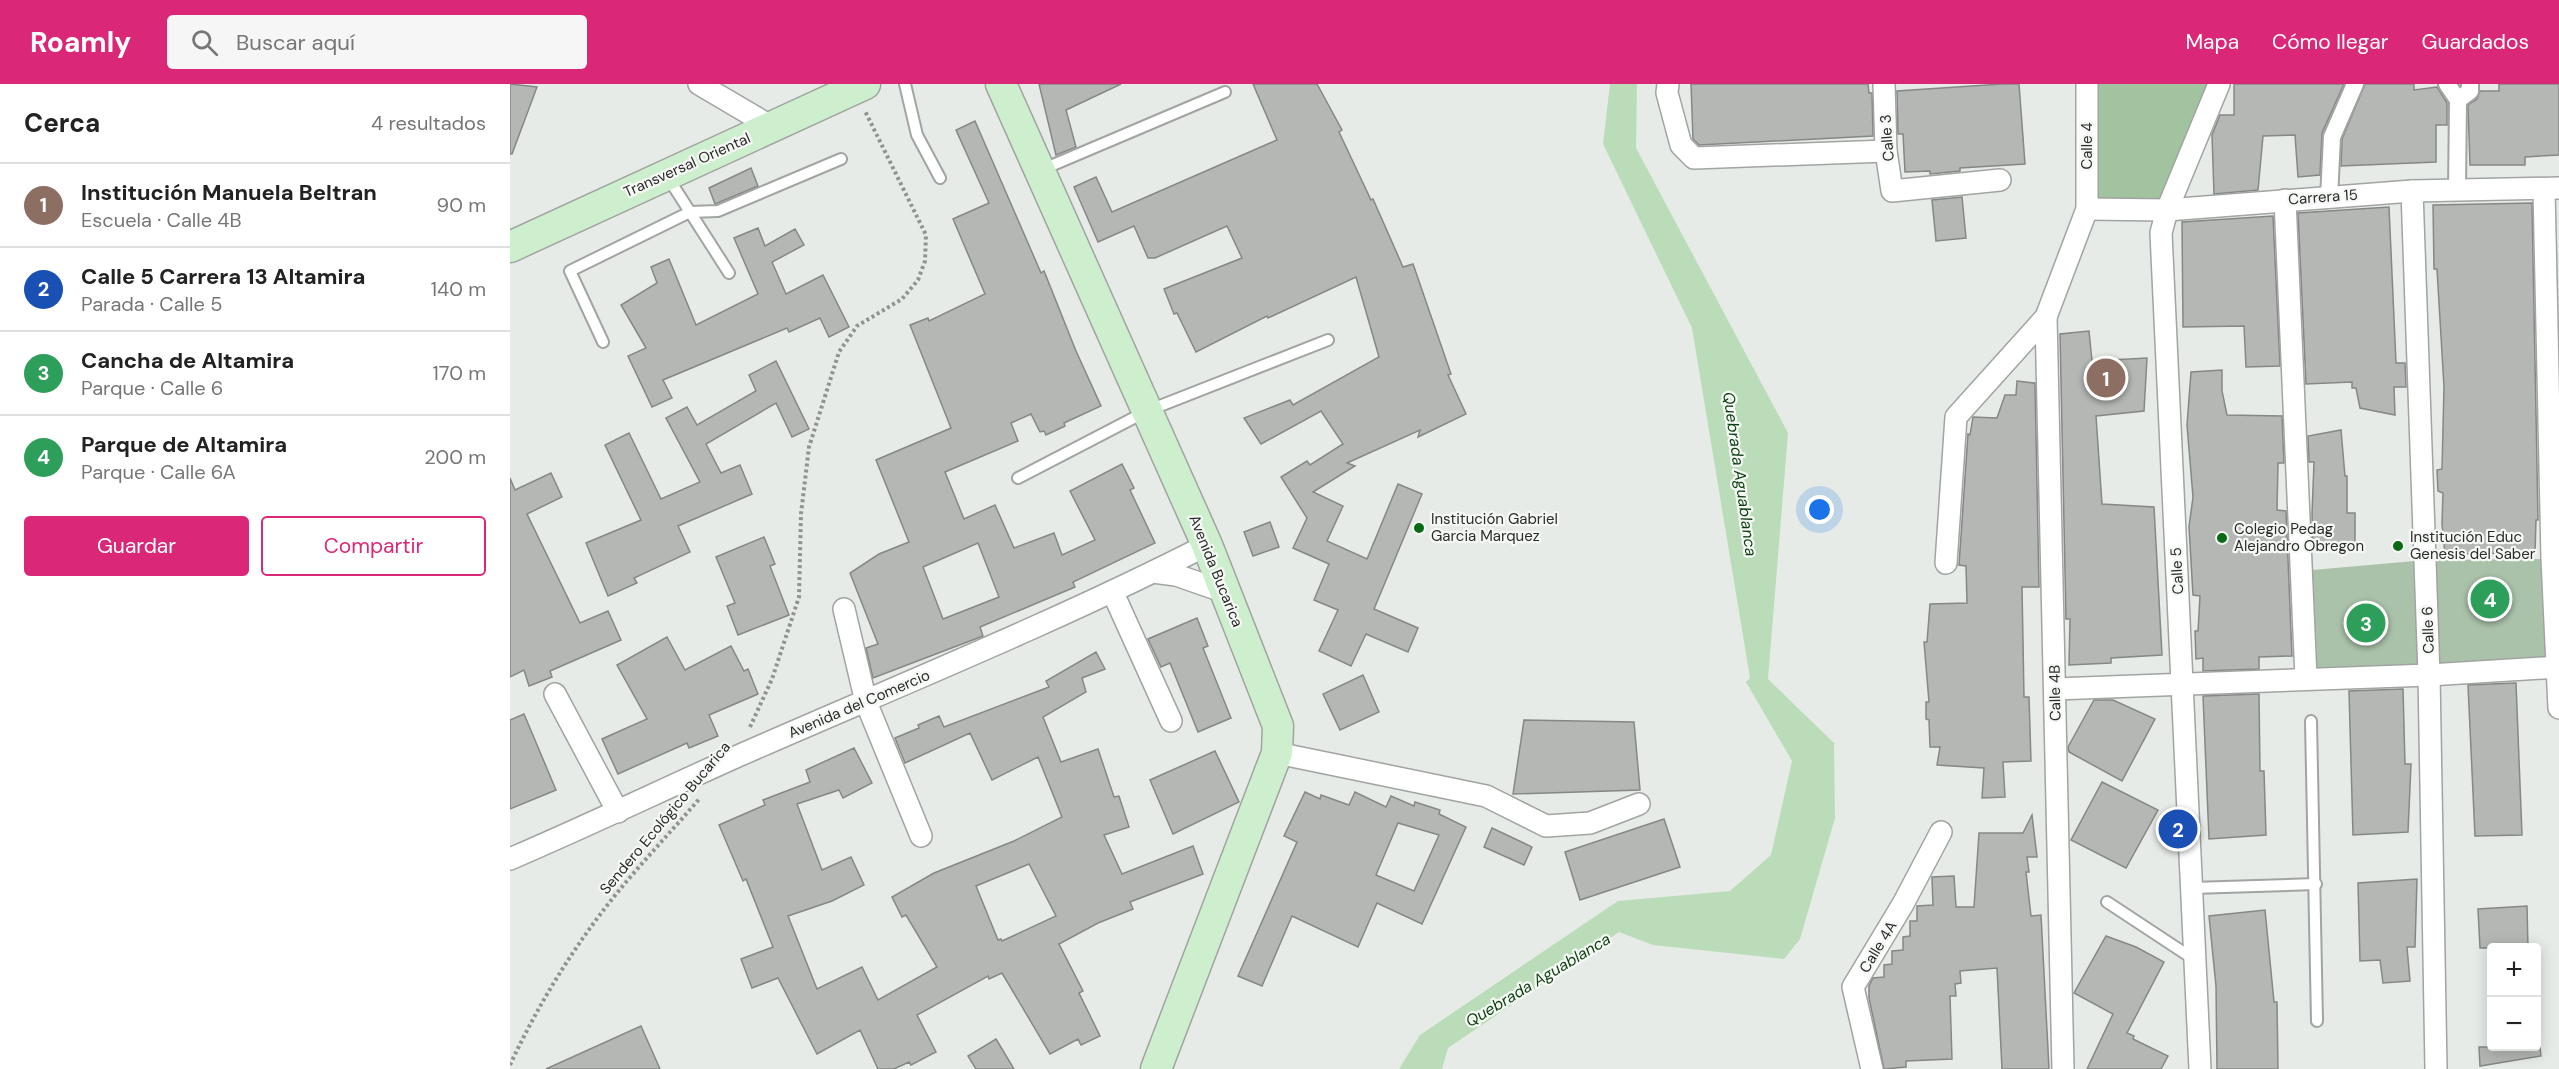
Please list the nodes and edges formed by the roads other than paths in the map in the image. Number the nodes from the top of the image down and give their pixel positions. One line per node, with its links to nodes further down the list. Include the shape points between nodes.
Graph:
1 (699, 84): 14 (street)
2 (905, 84): 19 (lane, via 917,135)
3 (1001, 84): 17 (main road, Avenida Bucarica)
4 (1668, 84): 15 (street, via 1681,145 1694,158)
5 (1884, 84): 15 (street, Calle 3)
6 (2087, 84): 26 (street, Calle 4)
7 (2219, 84): 27 (street, Calle 5)
8 (2355, 84): 24 (street, via 2332,137)
9 (2447, 84): 13 (street)
10 (2470, 84): 13 (street, via 2470,90)
11 (860, 86): 14 (main road, Transversal Oriental)
12 (1225, 92): 17 (lane)
13 (2458, 100): 22 (street)
14 (772, 127): 18 (main road, Transversal Oriental)
15 (1886, 151): 20 (street, Calle 3, via 1892,191)
16 (841, 159): 28 (lane, via 718,211)
17 (1041, 170): 34 (main road, Avenida Bucarica)
18 (665, 174): 28 (lane); 29 (main road, Transversal Oriental)
19 (940, 177)
20 (2001, 180)
21 (2552, 189): 22 (street, Carrera 15); 42 (street, via 2552,560)
22 (2457, 190): 23 (street, Carrera 15)
23 (2412, 191): 24 (street, Carrera 15); 43 (street, Calle 6)
24 (2329, 198): 25 (street, Carrera 15)
25 (2285, 200): 27 (street, Carrera 15); 44 (street)
26 (2087, 209): 27 (street, Carrera 15); 31 (street)
27 (2167, 210): 45 (street, Calle 5, via 2161,233)
28 (690, 212): 30 (lane); 33 (lane, via 570,271)
29 (510, 247)
30 (729, 273)
31 (2046, 317): 37 (street, via 1956,417); 46 (street, Calle 4B)
32 (1328, 340): 34 (lane)
33 (603, 342)
34 (1148, 411): 35 (lane); 36 (main road, Avenida Bucarica)
35 (1018, 478)
36 (1206, 545): 38 (street, Avenida del Comercio); 39 (main road, Avenida Bucarica)
37 (1946, 563)
38 (1153, 573): 39 (street, via 1176,575); 40 (street, Avenida del Comercio)
39 (1225, 592): 52 (main road, Avenida Bucarica, via 1278,726)
40 (1113, 593): 48 (street, Avenida del Comercio); 50 (street)
41 (844, 609): 48 (street)
42 (2558, 667): 43 (street); 49 (street)
43 (2429, 675): 44 (street); 67 (street, Calle 6)
44 (2306, 678): 45 (street)
45 (2183, 683): 46 (street); 59 (street, Calle 5)
46 (2055, 689): 65 (street, Calle 4B)
47 (555, 694): 54 (street)
48 (866, 702): 54 (street, Avenida del Comercio); 56 (street)
49 (2559, 708)
50 (1171, 721)
51 (2311, 721): 58 (lane)
52 (1277, 753): 53 (street, via 1486,796 1546,826 1590,823); 63 (main road, Avenida Bucarica)
53 (1639, 804)
54 (618, 812): 57 (street, Avenida del Comercio)
55 (1941, 832): 64 (street, Calle 4A, via 1853,987)
56 (921, 836)
57 (510, 859)
58 (2316, 884): 59 (lane); 62 (lane)
59 (2192, 888): 61 (street, Calle 5)
60 (2107, 902): 61 (lane)
61 (2195, 960): 66 (street, Calle 5)
62 (2317, 1021)
63 (1153, 1067)
64 (1872, 1069)
65 (2063, 1069)
66 (2200, 1069)
67 (2436, 1069)

